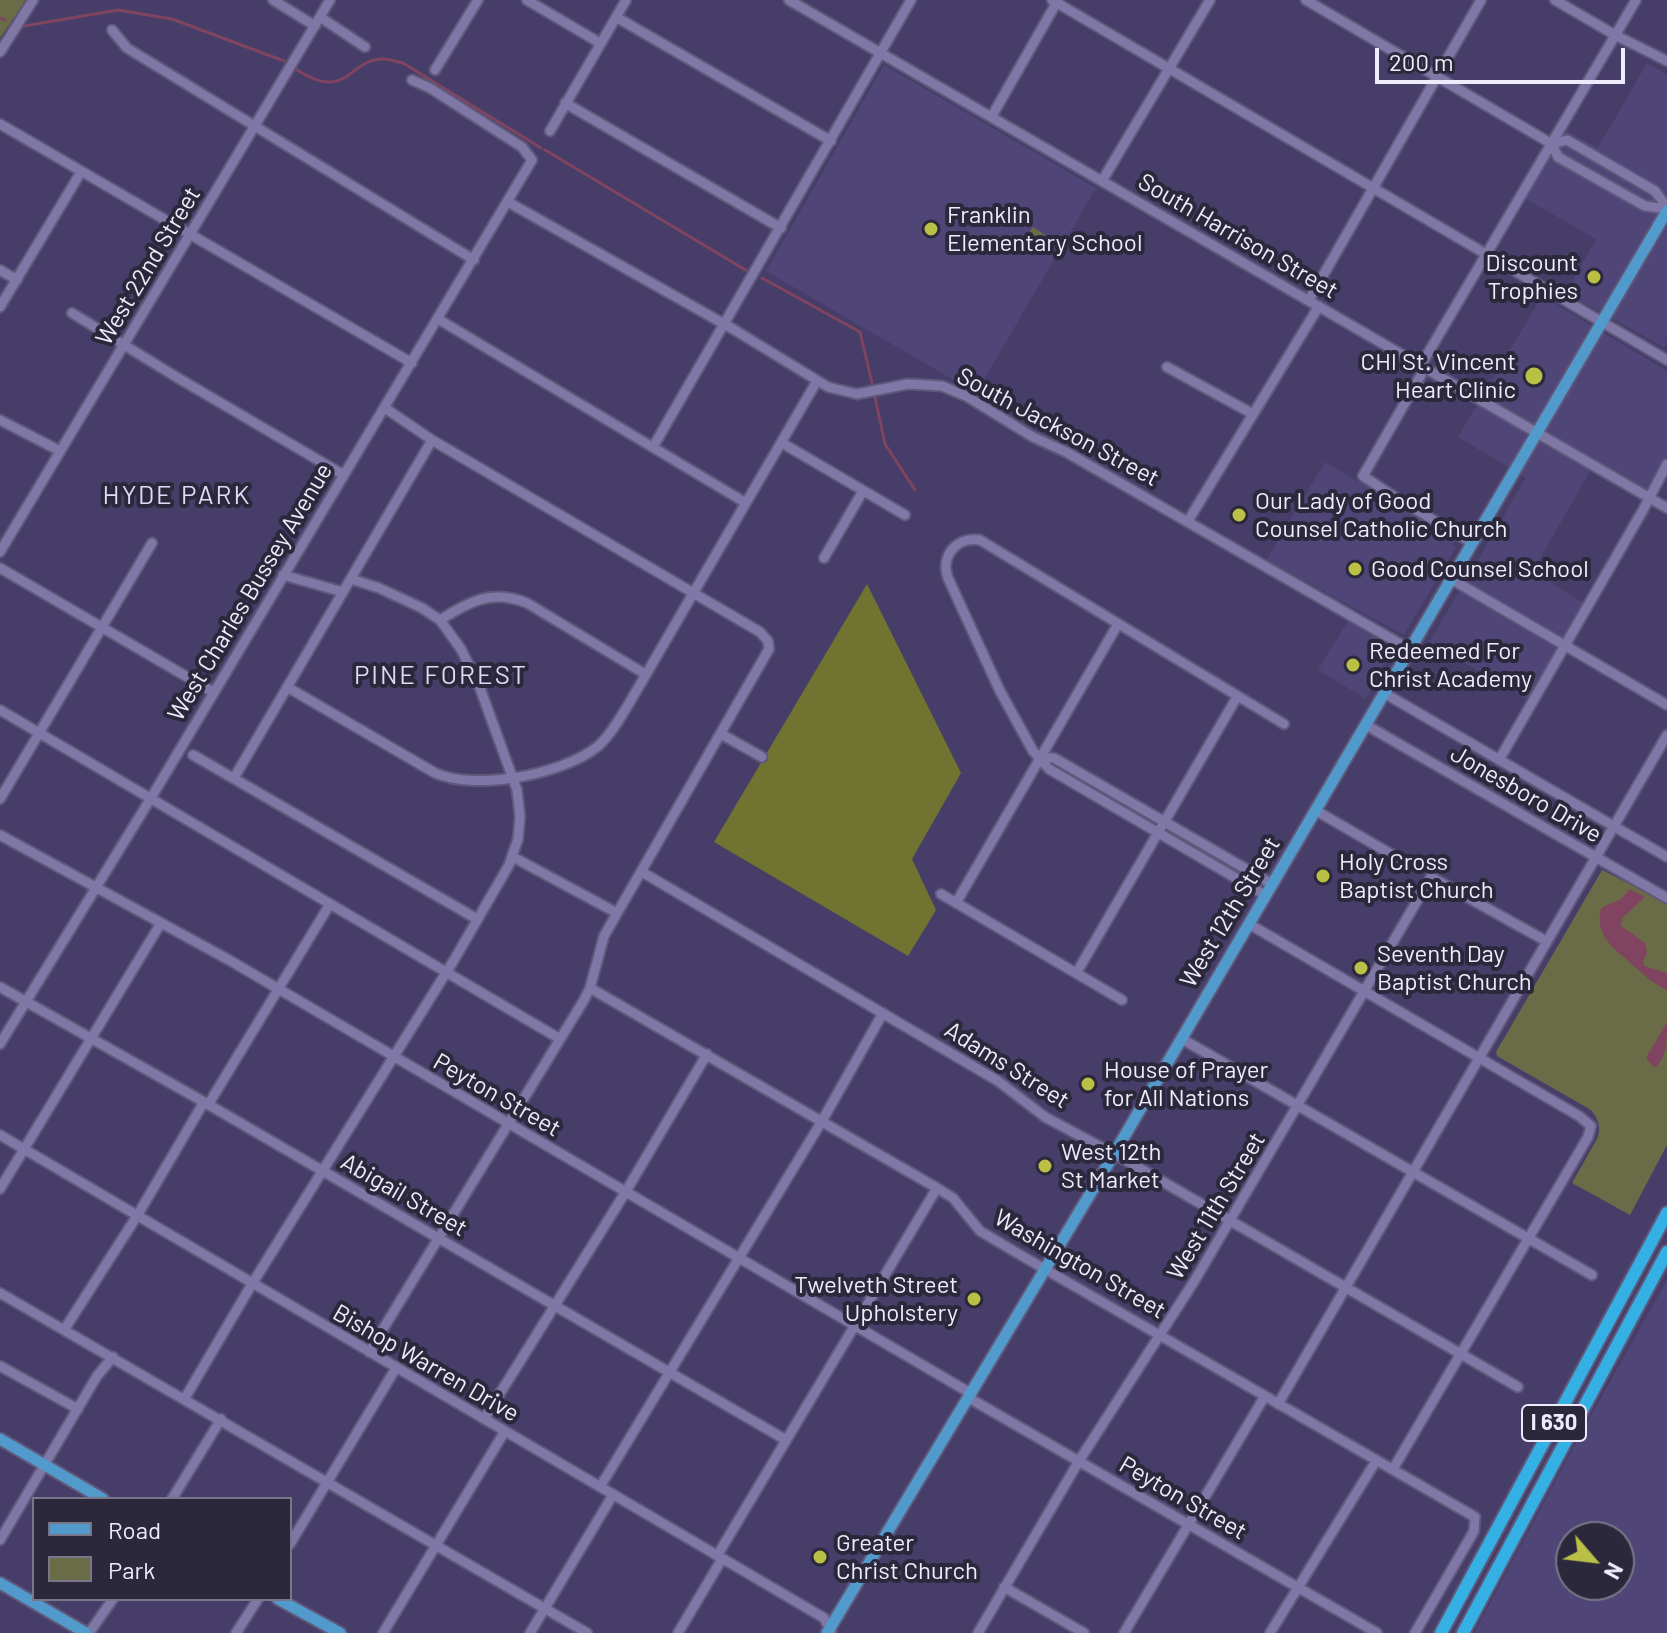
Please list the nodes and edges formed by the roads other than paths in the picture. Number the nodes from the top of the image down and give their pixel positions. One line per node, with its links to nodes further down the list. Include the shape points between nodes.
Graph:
1 (33, 0): 21 (street)
2 (273, 0): 16 (street)
3 (330, 0): 16 (street, West 22nd Street)
4 (478, 0): 25 (street)
5 (527, 0): 19 (street)
6 (626, 0): 15 (street)
7 (789, 0): 22 (street, South Harrison Street)
8 (911, 0): 22 (street)
9 (1210, 0): 24 (street)
10 (1306, 0): 26 (street)
11 (1481, 0): 26 (street)
12 (1555, 0): 18 (street)
13 (1636, 0): 18 (street)
14 (1056, 1): 24 (street); 29 (street)
15 (616, 17): 19 (street); 33 (street)
16 (317, 22): 20 (street); 31 (street, West 22nd Street)
17 (112, 30): 31 (street, via 127,48)
18 (1615, 35): 23 (street); 34 (street)
19 (600, 43): 28 (street)
20 (365, 47)
21 (0, 52)
22 (881, 53): 29 (street, South Harrison Street); 33 (street)
23 (1667, 61)
24 (1171, 68): 36 (street); 37 (street)
25 (435, 70)
26 (1437, 77): 34 (street); 37 (street)
27 (412, 80): 38 (street, West Charles Bussey Avenue, via 522,147 532,160)
28 (565, 103): 32 (street); 40 (street)
29 (992, 116): 36 (street, South Harrison Street)
30 (0, 124): 35 (street)
31 (254, 128): 41 (street, West 22nd Street); 43 (street)
32 (550, 131)
33 (831, 141): 40 (street)
34 (1552, 144): 39 (street, via 1558,157 1645,206); 39 (street, via 1567,140 1655,191); 42 (street)
35 (81, 172): 41 (street); 45 (street)
36 (1102, 181): 46 (street, South Harrison Street)
37 (1374, 186): 42 (street); 46 (street)
38 (508, 202): 43 (street, West Charles Bussey Avenue); 52 (street, South Jackson Street)
39 (1667, 209): 51 (main road, West 12th Street)
40 (781, 228): 52 (street)
41 (190, 234): 53 (street, West 22nd Street); 55 (street)
42 (1486, 254): 51 (street); 56 (street)
43 (474, 260): 50 (street, West Charles Bussey Avenue)
44 (0, 270): 45 (street)
45 (17, 280): 48 (street)
46 (1309, 300): 47 (street, South Harrison Street)
47 (1319, 306): 56 (street, South Harrison Street); 60 (street)
48 (0, 307)
49 (72, 313): 53 (street)
50 (438, 319): 55 (street, West Charles Bussey Avenue); 65 (street)
51 (1601, 321): 54 (street); 62 (main road, West 12th Street)
52 (725, 324): 58 (street, South Jackson Street); 65 (street)
53 (124, 345): 66 (street, West 22nd Street); 68 (street)
54 (1667, 360)
55 (412, 363): 59 (street, West Charles Bussey Avenue)
56 (1423, 366): 62 (street, South Harrison Street); 76 (street, via 1363,476)
57 (1167, 367): 60 (street)
58 (817, 381): 64 (street); 74 (street, South Jackson Street, via 848,393 919,383 954,390)
59 (385, 408): 63 (street); 68 (street, West Charles Bussey Avenue)
60 (1253, 414): 74 (street)
61 (0, 420): 66 (street)
62 (1536, 433): 70 (street, South Harrison Street); 76 (main road, West 12th Street)
63 (432, 440): 81 (street); 84 (street)
64 (782, 443): 69 (street); 71 (street)
65 (653, 447): 71 (street)
66 (60, 451): 77 (street, West 22nd Street)
67 (1667, 464): 70 (street)
68 (342, 474): 80 (street, West Charles Bussey Avenue)
69 (863, 491): 73 (street); 78 (street)
70 (1648, 497): 72 (street, South Harrison Street); 88 (street)
71 (746, 503): 84 (street)
72 (1667, 508)
73 (905, 515)
74 (1188, 521): 89 (street, South Jackson Street)
75 (152, 543): 87 (street)
76 (1472, 543): 82 (main road, West 12th Street)
77 (0, 552)
78 (824, 558)
79 (0, 568): 87 (street)
80 (283, 575): 83 (street); 92 (street, West Charles Bussey Avenue)
81 (351, 579): 83 (street); 85 (street, via 401,597)
82 (1451, 579): 88 (street); 89 (main road, West 12th Street)
83 (343, 592): 91 (street)
84 (694, 593): 90 (street); 100 (street, via 768,641 767,655)
85 (440, 620): 90 (street, via 480,598 513,598); 107 (street, via 472,669)
86 (1118, 624): 94 (street); 104 (street); 104 (street, via 980,540 957,543 946,560 948,578 1000,691)
87 (101, 628): 92 (street); 99 (street)
88 (1565, 646): 95 (street); 105 (street)
89 (1409, 649): 93 (main road, West 12th Street)
90 (645, 674): 107 (street, via 610,733 594,749)
91 (287, 687): 106 (street); 107 (street, via 446,778)
92 (213, 692): 108 (street, West Charles Bussey Avenue)
93 (1384, 693): 98 (main road, West 12th Street); 105 (street, Jonesboro Drive)
94 (1237, 697): 97 (street); 111 (street)
95 (1667, 705)
96 (0, 710): 99 (street)
97 (1284, 724)
98 (1366, 725): 110 (main road, West 12th Street); 116 (street, Jonesboro Drive)
99 (39, 733): 108 (street); 109 (street)
100 (721, 734): 103 (street); 119 (street)
101 (1667, 735): 112 (street)
102 (193, 755): 106 (street)
103 (762, 757)
104 (1040, 758): 111 (street, via 1054,758); 113 (street, via 1049,769); 125 (street)
105 (1499, 760): 112 (street, Jonesboro Drive)
106 (234, 778): 128 (street)
107 (513, 778): 115 (street, via 520,817)
108 (151, 798): 121 (street, West Charles Bussey Avenue); 126 (street)
109 (0, 799)
110 (1315, 810): 118 (street); 120 (main road, West 12th Street)
111 (1165, 822): 113 (street); 120 (street)
112 (1615, 825): 116 (street); 117 (street, Jonesboro Drive)
113 (1158, 833): 123 (street); 133 (street)
114 (0, 835): 121 (street, Peyton Street)
115 (513, 857): 127 (street); 128 (street)
116 (1596, 857): 124 (street, Jonesboro Drive); 131 (street)
117 (1667, 857)
118 (1408, 864)
119 (642, 872): 127 (street); 140 (street, Adams Street)
120 (1272, 884): 123 (main road, West 12th Street)
121 (96, 889): 129 (street, Peyton Street); 139 (street, West Charles Bussey Avenue)
122 (941, 894): 125 (street)
123 (1265, 895): 130 (main road, West 12th Street)
124 (1667, 898)
125 (956, 903): 133 (street)
126 (330, 904): 132 (street); 136 (street)
127 (617, 913): 135 (street, via 604,936)
128 (477, 919): 132 (street)
129 (161, 923): 136 (street, Peyton Street); 141 (street)
130 (1249, 924): 137 (street); 143 (main road, West 12th Street)
131 (1546, 941): 137 (street, West 11th Street, via 1431,877); 147 (street)
132 (445, 972): 142 (street); 146 (street)
133 (1077, 972): 138 (street)
134 (0, 987): 139 (street, Abigail Street)
135 (590, 988): 142 (street); 145 (street, Washington Street)
136 (279, 990): 146 (street, Peyton Street); 148 (street)
137 (1365, 990): 147 (street); 149 (street, West 11th Street)
138 (1122, 1000)
139 (25, 1002): 141 (street, Abigail Street); 144 (street, West Charles Bussey Avenue)
140 (883, 1013): 150 (street); 154 (street, Adams Street, via 998,1081 1045,1117)
141 (92, 1039): 148 (street, Abigail Street); 153 (street)
142 (560, 1039): 151 (street)
143 (1182, 1039): 149 (street); 154 (main road, West 12th Street)
144 (0, 1044)
145 (707, 1054): 150 (street, Washington Street); 159 (street)
146 (393, 1057): 151 (street, Peyton Street); 155 (street)
147 (1481, 1057): 156 (street); 163 (street, via 1588,1121 1591,1129)
148 (206, 1104): 155 (street, Abigail Street); 161 (street)
149 (1299, 1105): 156 (street); 162 (street, West 11th Street)
150 (822, 1121): 157 (street, Washington Street); 166 (street)
151 (508, 1125): 159 (street, Peyton Street); 164 (street)
152 (0, 1135): 153 (street, Bishop Warren Drive)
153 (25, 1149): 158 (street); 161 (street, Bishop Warren Drive)
154 (1114, 1154): 162 (street, Adams Street); 167 (main road, West 12th Street)
155 (323, 1171): 164 (street, Abigail Street); 169 (street)
156 (1412, 1173): 163 (street); 170 (street)
157 (937, 1188): 167 (street, Washington Street, via 953,1198 980,1231); 173 (street)
158 (0, 1189)
159 (625, 1193): 166 (street, Peyton Street); 172 (street)
160 (1667, 1213): 228 (highway, I 630)
161 (137, 1216): 169 (street, Bishop Warren Drive); 174 (street)
162 (1231, 1221): 170 (street, Adams Street); 175 (street, West 11th Street)
163 (1528, 1238): 168 (street); 177 (street)
164 (440, 1239): 172 (street, Abigail Street); 176 (street)
165 (1667, 1252): 229 (highway, I 630)
166 (739, 1259): 173 (street, Peyton Street); 181 (street)
167 (1046, 1269): 175 (street, Washington Street); 183 (main road, West 12th Street)
168 (1592, 1275)
169 (252, 1284): 176 (street, Bishop Warren Drive); 185 (street)
170 (1346, 1288): 177 (street, Adams Street); 186 (street)
171 (1, 1295): 174 (street)
172 (554, 1306): 181 (street, Abigail Street); 189 (street)
173 (855, 1327): 183 (street, Peyton Street); 192 (street)
174 (64, 1330): 178 (street)
175 (1160, 1333): 184 (street, Washington Street); 193 (street, West 11th Street)
176 (369, 1352): 180 (street, Bishop Warren Drive)
177 (1462, 1353): 182 (street, Adams Street); 196 (street)
178 (113, 1357): 185 (street); 187 (street)
179 (0, 1366): 187 (street)
180 (396, 1368): 189 (street, Bishop Warren Drive); 197 (street)
181 (670, 1374): 192 (street, Abigail Street); 198 (street)
182 (1518, 1387)
183 (970, 1396): 193 (street, Peyton Street); 214 (main road, West 12th Street)
184 (1265, 1396): 186 (street, Washington Street); 202 (street)
185 (185, 1398): 188 (street)
186 (1278, 1404): 194 (street, Washington Street)
187 (78, 1409): 195 (street)
188 (221, 1419): 197 (street); 201 (street)
189 (484, 1419): 190 (street, Bishop Warren Drive)
190 (505, 1431): 198 (street, Bishop Warren Drive); 205 (street)
191 (0, 1439): 195 (main road)
192 (786, 1440): 206 (street)
193 (1079, 1461): 202 (street, Peyton Street); 208 (street, West 11th Street)
194 (1376, 1461): 196 (street, Washington Street); 209 (street)
195 (46, 1465): 200 (main road); 203 (street)
196 (1393, 1469): 227 (street, Washington Street, via 1475,1517 1474,1531)
197 (328, 1482): 204 (street); 205 (street)
198 (600, 1487): 199 (street, Bishop Warren Drive)
199 (613, 1495): 206 (street, Bishop Warren Drive); 213 (street)
200 (100, 1497)
201 (173, 1497)
202 (1188, 1523): 209 (street, Peyton Street); 224 (street)
203 (0, 1540)
204 (292, 1541)
205 (436, 1546): 213 (street); 218 (street)
206 (720, 1558): 214 (street, Bishop Warren Drive, via 824,1618); 221 (street)
207 (0, 1583): 215 (main road)
208 (1004, 1587): 222 (street, West 11th Street); 223 (street)
209 (1298, 1587): 225 (street); 226 (street, Peyton Street)
210 (111, 1601): 215 (street)
211 (257, 1601): 216 (street)
212 (282, 1601): 217 (main road)
213 (545, 1608): 219 (street); 220 (street)
214 (830, 1631)
215 (87, 1633)
216 (236, 1633)
217 (340, 1633)
218 (383, 1633)
219 (530, 1633)
220 (587, 1633)
221 (678, 1633)
222 (978, 1633)
223 (1084, 1633)
224 (1124, 1633)
225 (1270, 1633)
226 (1377, 1633)
227 (1415, 1633)
228 (1441, 1633)
229 (1463, 1633)

